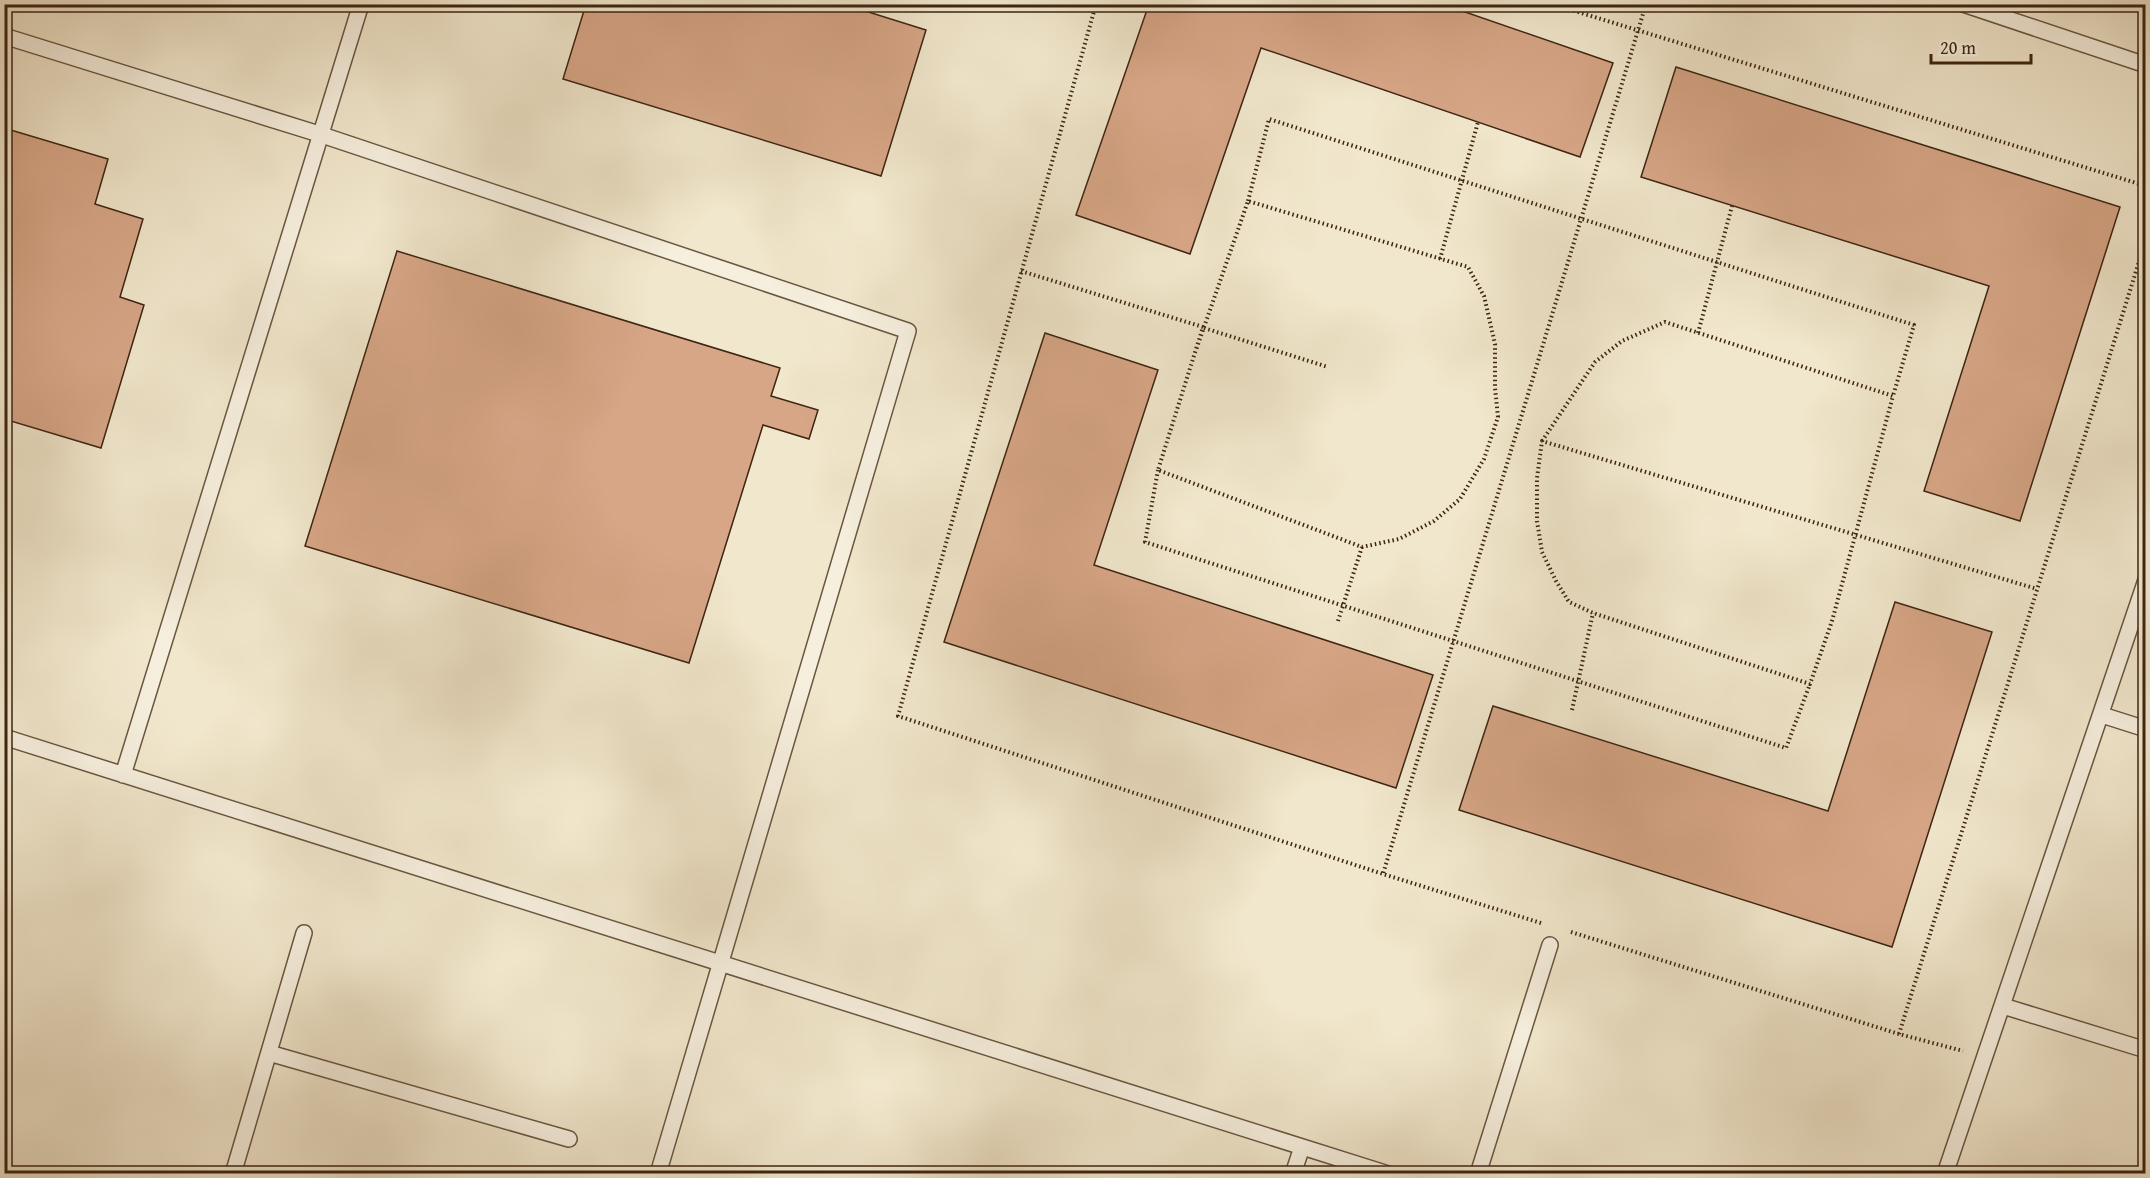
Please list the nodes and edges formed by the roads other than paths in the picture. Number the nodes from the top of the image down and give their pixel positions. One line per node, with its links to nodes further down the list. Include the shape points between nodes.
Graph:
1 (361, 4): 5 (lane)
2 (1963, 4): 4 (lane)
3 (4, 36): 5 (lane)
4 (2145, 65)
5 (319, 134): 10 (lane); 13 (lane, via 908,331)
6 (2145, 580): 7 (lane)
7 (2102, 715): 8 (lane); 14 (lane)
8 (2145, 729)
9 (4, 737): 10 (lane)
10 (123, 775): 13 (lane)
11 (304, 933): 16 (lane)
12 (1550, 945): 23 (lane)
13 (720, 963): 18 (lane); 20 (lane)
14 (2003, 1006): 15 (lane); 24 (lane)
15 (2145, 1050)
16 (268, 1053): 17 (lane); 19 (lane)
17 (569, 1139)
18 (1302, 1147): 21 (lane); 22 (lane)
19 (233, 1173)
20 (658, 1173)
21 (1293, 1173)
22 (1388, 1173)
23 (1478, 1173)
24 (1945, 1173)

